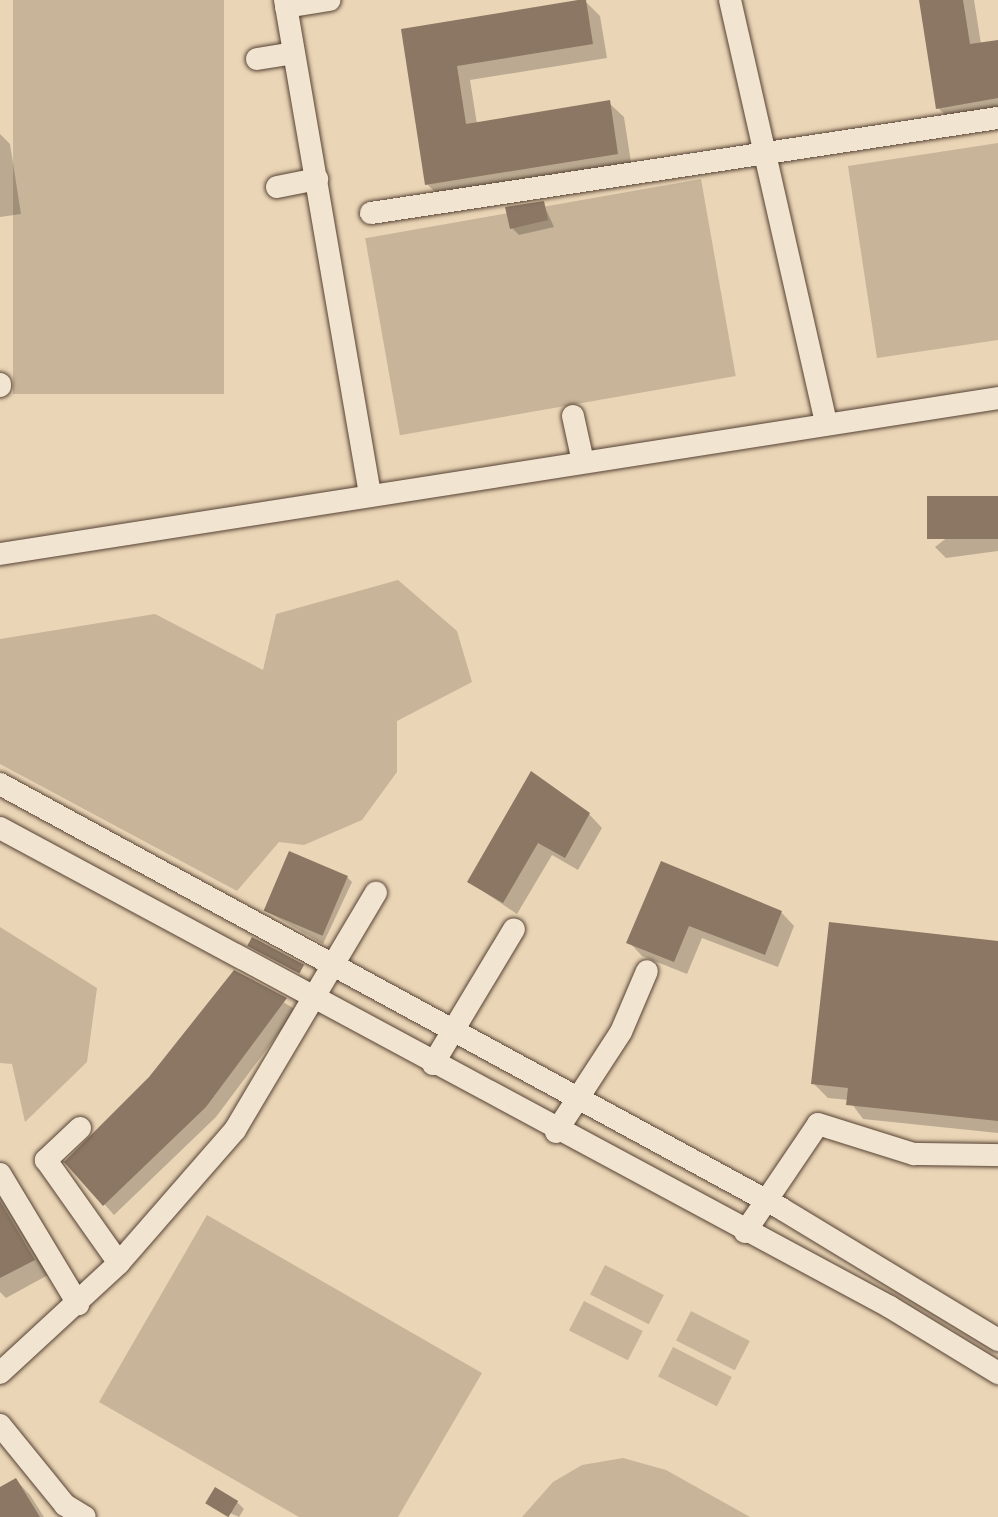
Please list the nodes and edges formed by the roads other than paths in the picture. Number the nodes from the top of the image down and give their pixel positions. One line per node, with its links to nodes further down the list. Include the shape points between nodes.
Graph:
1 (329, 0): 3 (lane)
2 (730, 0): 7 (lane)
3 (286, 4): 4 (lane)
4 (294, 53): 5 (lane); 8 (lane)
5 (257, 59)
6 (998, 118): 7 (lane)
7 (760, 154): 10 (lane); 13 (lane)
8 (317, 179): 9 (lane); 15 (lane)
9 (277, 187)
10 (371, 213)
11 (998, 398): 13 (lane)
12 (573, 416): 14 (lane)
13 (826, 424): 14 (lane)
14 (583, 462): 15 (lane)
15 (370, 494): 16 (lane)
16 (0, 554)
17 (0, 784): 21 (lane)
18 (0, 828): 23 (lane)
19 (376, 893): 21 (lane)
20 (514, 929): 24 (lane)
21 (332, 966): 23 (lane); 24 (lane)
22 (647, 971): 26 (lane, via 621,1032)
23 (314, 1000): 25 (lane); 33 (lane, via 235,1130)
24 (453, 1035): 25 (lane); 26 (lane)
25 (433, 1064): 28 (lane)
26 (577, 1101): 28 (lane); 31 (lane)
27 (80, 1128): 33 (lane, via 46,1160)
28 (556, 1132): 32 (lane)
29 (998, 1155): 31 (lane, via 914,1154 818,1124)
30 (0, 1174): 34 (lane)
31 (766, 1200): 32 (lane); 35 (lane)
32 (745, 1232): 37 (lane)
33 (119, 1263): 34 (lane)
34 (78, 1304): 36 (lane)
35 (998, 1340)
36 (0, 1373)
37 (998, 1373)
38 (0, 1425): 39 (lane, via 65,1505)
39 (85, 1517)

